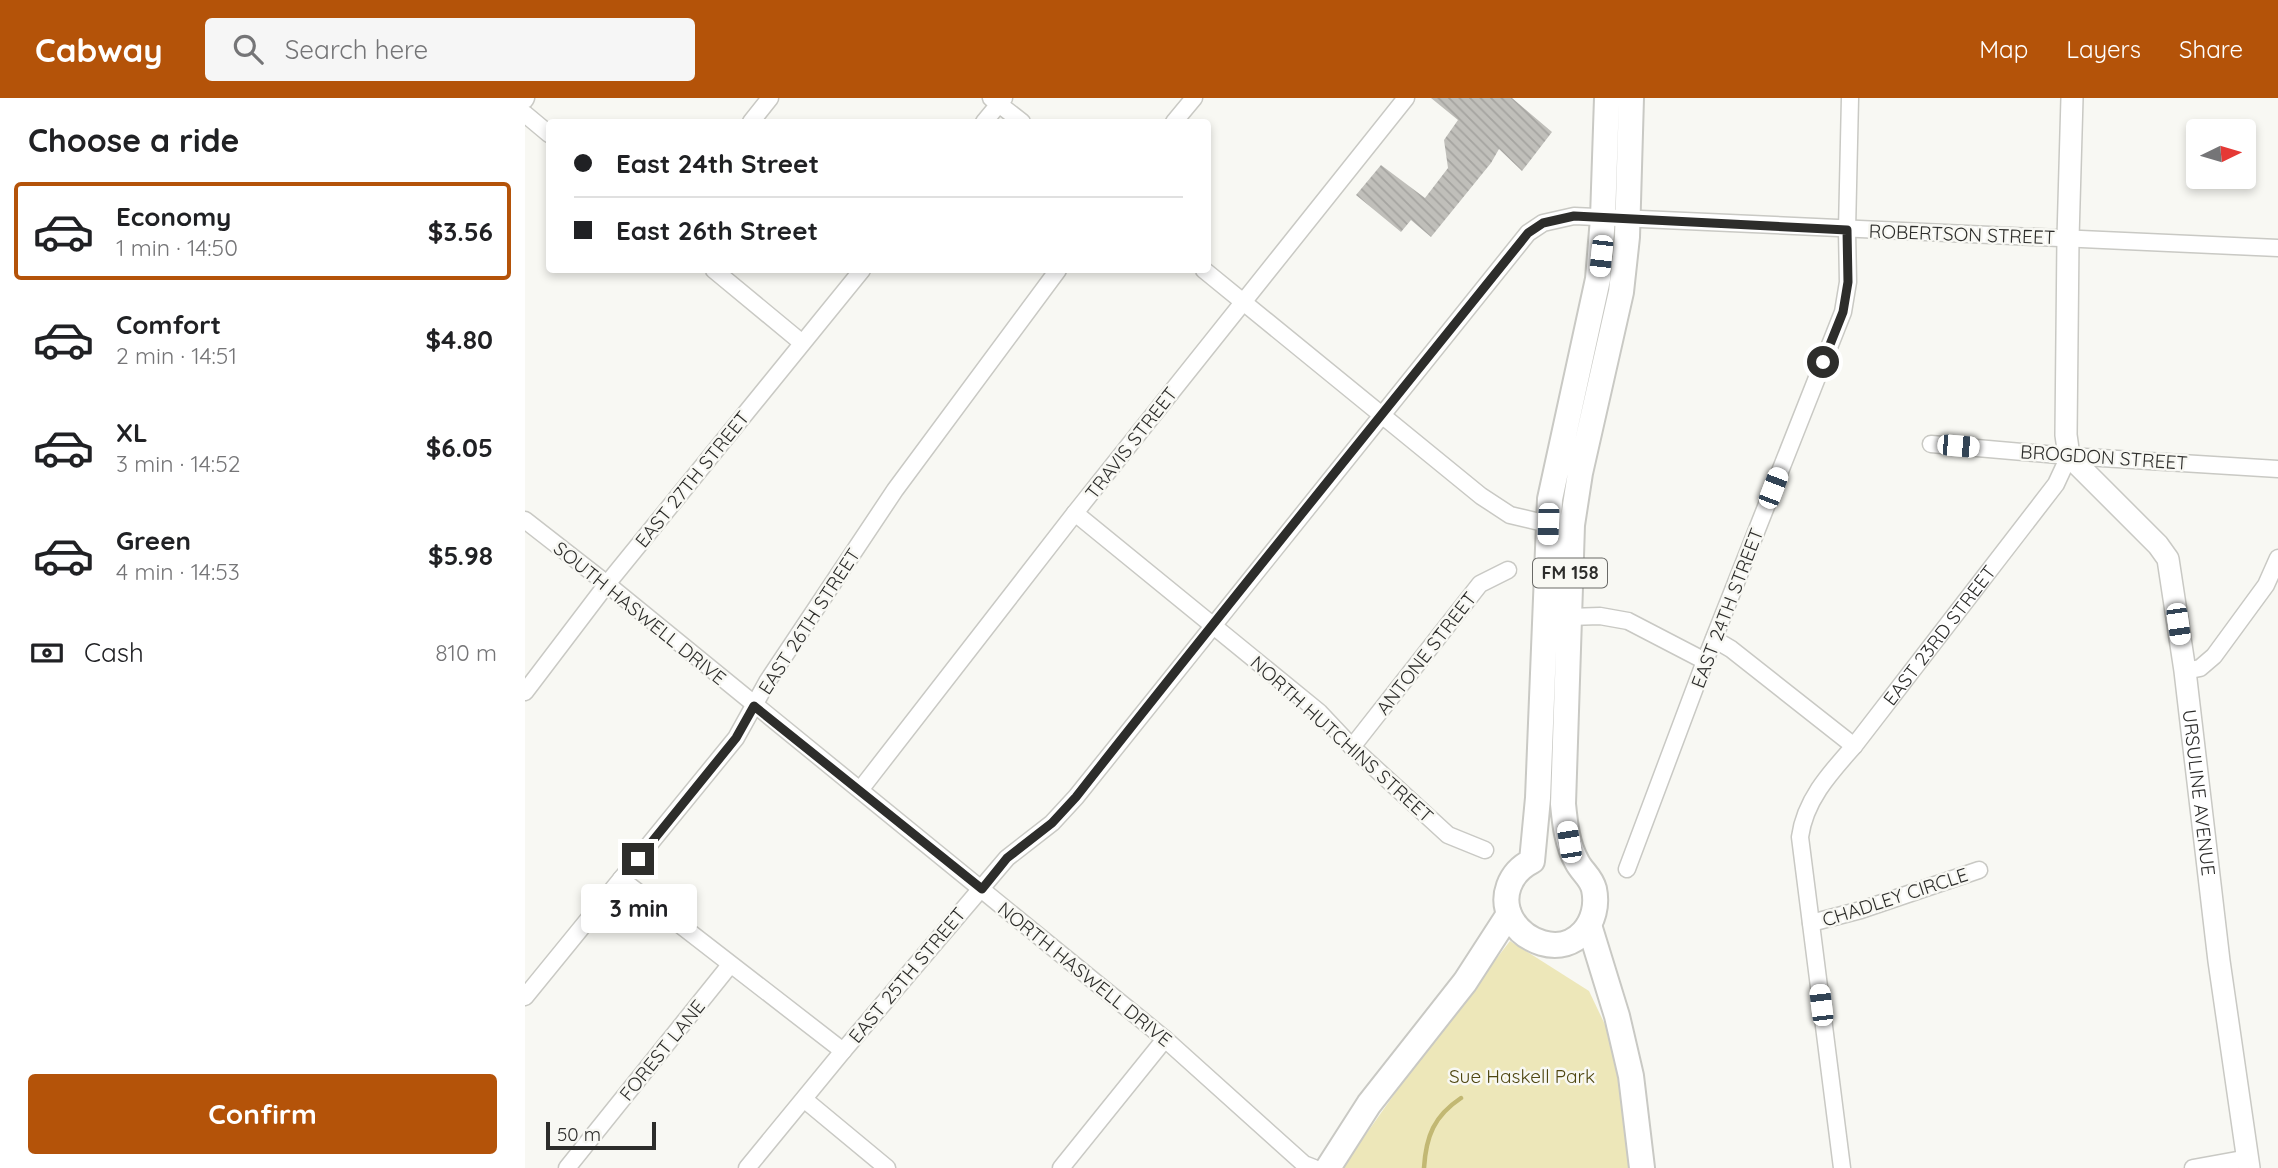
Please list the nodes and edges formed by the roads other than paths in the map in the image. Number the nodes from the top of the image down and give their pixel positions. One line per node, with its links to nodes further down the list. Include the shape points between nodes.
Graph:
1 (770, 98): 10 (street)
2 (1194, 98): 13 (street)
3 (1406, 98): 23 (street, TRAVIS STREET)
4 (1607, 98): 15 (main road, FM 158)
5 (1631, 98): 15 (main road, FM 158)
6 (1850, 98): 16 (street, EAST 24TH STREET)
7 (2072, 98): 17 (street)
8 (998, 100): 11 (street); 12 (street)
9 (525, 114): 14 (street)
10 (753, 119)
11 (986, 119)
12 (1019, 119)
13 (1176, 119)
14 (546, 132)
15 (1615, 218): 16 (street, ROBERTSON STREET); 25 (street, EAST 25TH STREET, via 1574,216 1543,223 1528,233); 31 (main road, FM 158, via 1554,471); 35 (main road, FM 158, via 1621,292 1574,503)
16 (1847, 230): 17 (street, ROBERTSON STREET); 37 (street, EAST 24TH STREET, via 1848,282 1843,312)
17 (2068, 238): 18 (street, ROBERTSON STREET); 27 (street)
18 (2278, 248)
19 (718, 273): 24 (street)
20 (859, 273): 24 (street, EAST 27TH STREET)
21 (1056, 273): 41 (street, EAST 26TH STREET, via 895,490)
22 (1208, 273): 23 (street)
23 (1243, 301): 25 (street); 29 (street, TRAVIS STREET)
24 (801, 342): 34 (street, EAST 27TH STREET)
25 (1382, 416): 31 (street, via 1510,515); 36 (street, EAST 25TH STREET)
26 (1931, 444): 27 (street, BROGDON STREET)
27 (2069, 456): 28 (street, BROGDON STREET); 39 (street, URSULINE AVENUE, via 2168,559); 42 (street, EAST 23RD STREET, via 2056,484)
28 (2278, 469)
29 (1075, 513): 36 (street, NORTH HUTCHINS STREET); 44 (street, TRAVIS STREET)
30 (525, 520): 34 (street, SOUTH HASWELL DRIVE)
31 (1548, 524): 46 (main road, FM 158)
32 (2278, 558): 39 (street, via 2266,585 2214,656 2200,668)
33 (1508, 570): 43 (street, ANTONE STREET, via 1480,584)
34 (607, 584): 40 (street, EAST 27TH STREET); 41 (street, SOUTH HASWELL DRIVE)
35 (1569, 617): 38 (street, via 1628,621); 47 (main road, FM 158, via 1563,804)
36 (1213, 623): 43 (street, NORTH HUTCHINS STREET, via 1319,712); 51 (street, EAST 25TH STREET, via 1076,797 1052,823 1007,858)
37 (1714, 639): 38 (street, EAST 24TH STREET); 42 (street)
38 (1705, 661): 48 (street, EAST 24TH STREET)
39 (2185, 671): 60 (street, URSULINE AVENUE, via 2219,961)
40 (525, 692)
41 (754, 706): 44 (street, NORTH HASWELL DRIVE); 50 (street, EAST 26TH STREET, via 736,738)
42 (1854, 746): 53 (street, EAST 23RD STREET, via 1823,782 1802,820)
43 (1352, 747): 45 (street, NORTH HUTCHINS STREET, via 1448,835)
44 (860, 790): 51 (street, NORTH HASWELL DRIVE)
45 (1485, 850)
46 (1532, 861): 47 (main road, via 1560,858); 52 (main road, via 1518,870 1509,884)
47 (1578, 865): 54 (main road, FM 158, via 1594,892 1595,910)
48 (1627, 869)
49 (1979, 870): 53 (street, CHADLEY CIRCLE, via 1861,911)
50 (621, 879): 55 (street); 56 (street, EAST 26TH STREET)
51 (982, 889): 57 (street, NORTH HASWELL DRIVE); 58 (street, EAST 25TH STREET)
52 (1509, 914): 54 (main road, via 1523,933 1548,944 1569,943); 66 (main road, via 1465,982 1369,1104)
53 (1811, 923): 68 (street, EAST 23RD STREET)
54 (1589, 925): 67 (main road, FM 158, via 1631,1076)
55 (730, 965): 58 (street); 61 (street, FOREST LANE)
56 (527, 990)
57 (1165, 1039): 64 (street); 65 (street, NORTH HASWELL DRIVE, via 1304,1164)
58 (843, 1051): 59 (street, EAST 25TH STREET)
59 (805, 1100): 62 (street, EAST 25TH STREET); 63 (street)
60 (2249, 1163): 69 (street)
61 (567, 1168)
62 (747, 1168)
63 (887, 1168)
64 (1061, 1168)
65 (1314, 1168)
66 (1328, 1168)
67 (1642, 1168)
68 (1842, 1168)
69 (2193, 1168)

